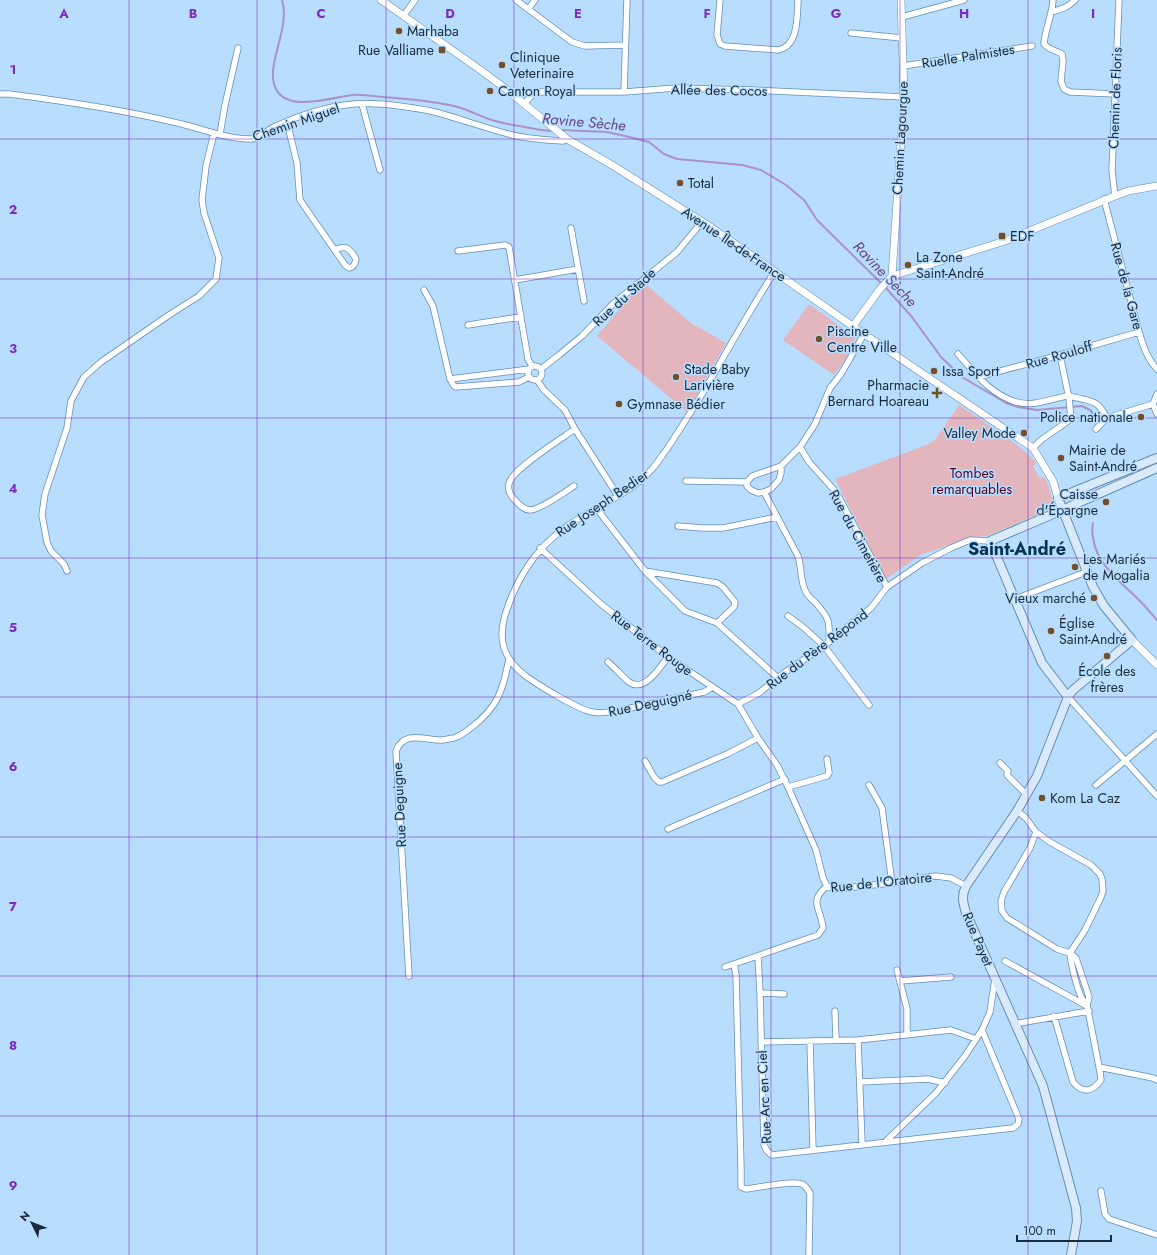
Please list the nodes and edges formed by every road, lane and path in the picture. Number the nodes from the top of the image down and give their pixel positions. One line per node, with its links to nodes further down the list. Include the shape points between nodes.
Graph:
1 (381, 0): 15 (street, Avenue Île-de-France)
2 (415, 0): 15 (street)
3 (516, 0): 13 (street)
4 (535, 0): 13 (street)
5 (627, 0): 19 (street)
6 (720, 0): 7 (street, via 717,36 720,44 778,50 788,46 793,38)
7 (798, 0)
8 (901, 0): 16 (street, Chemin Lagourgue)
9 (964, 0): 16 (street)
10 (1053, 0): 14 (street)
11 (1075, 0): 14 (street)
12 (1119, 0): 26 (street, Chemin de Floris)
13 (528, 9): 19 (street, via 572,42 585,46)
14 (1052, 12): 26 (street, via 1044,44 1062,54 1060,81 1064,89 1070,92)
15 (404, 15): 28 (street, Avenue Île-de-France)
16 (902, 17): 18 (street, Chemin Lagourgue)
17 (851, 33): 18 (street)
18 (902, 38): 22 (street, Chemin Lagourgue)
19 (625, 45): 24 (street)
20 (1032, 46): 22 (street, Ruelle Palmistes)
21 (238, 48): 32 (street)
22 (903, 66): 27 (street, Chemin Lagourgue)
23 (535, 92): 24 (street, Allée des Cocos); 28 (street, Allée des Cocos, via 521,93); 30 (street)
24 (624, 92): 27 (street, Allée des Cocos, via 676,88)
25 (0, 94): 32 (street, Chemin Miguel, via 86,104 174,122)
26 (1116, 94): 36 (street, Chemin de Floris, via 1112,171)
27 (904, 97): 44 (street, Chemin Lagourgue)
28 (516, 98): 30 (street, Avenue Île-de-France)
29 (362, 104): 31 (street, Chemin Miguel, via 344,105); 33 (street, Chemin Miguel, via 430,111 539,140); 34 (street)
30 (524, 104): 33 (street, Avenue Île-de-France)
31 (287, 122): 32 (street, Chemin Miguel, via 252,139); 40 (street, via 297,163 300,200)
32 (217, 134): 86 (street, via 206,166 202,200 219,258 216,278 199,296 101,362 84,378 71,401 67,428 45,494 42,515 51,551 64,564)
33 (567, 139): 38 (street, Avenue Île-de-France)
34 (380, 170)
35 (1157, 186): 36 (street)
36 (1115, 196): 37 (street)
37 (1104, 199): 44 (street, via 1005,241); 51 (street, Rue de la Gare)
38 (702, 222): 43 (street, Avenue Île-de-France); 56 (street, Rue du Stade, via 678,252 613,304 582,336)
39 (571, 228): 42 (street, Rue du Stade)
40 (335, 250)
41 (458, 251): 45 (street, via 507,245)
42 (578, 270): 45 (street); 47 (street, Rue du Stade)
43 (775, 271): 50 (street, Avenue Île-de-France); 78 (street, Rue Joseph Bedier, via 686,421 653,469)
44 (890, 278): 50 (street)
45 (515, 280): 48 (street)
46 (424, 290): 60 (street, via 433,306)
47 (584, 301)
48 (520, 317): 49 (street); 55 (street)
49 (468, 325)
50 (853, 326): 52 (street, Avenue Île-de-France)
51 (1139, 332): 54 (street, Rue Rouloff); 57 (street, Rue de la Gare, via 1144,348)
52 (864, 334): 69 (street, via 830,388 815,424); 70 (street, Avenue Île-de-France)
53 (958, 354): 59 (street)
54 (1060, 356): 59 (street, Rue Rouloff); 63 (street)
55 (531, 368): 56 (street, via 537,366); 58 (street); 60 (street)
56 (541, 369): 61 (street, via 542,375)
57 (1157, 369)
58 (529, 377): 60 (street, via 519,382 456,387); 61 (street)
59 (978, 377): 63 (street, via 993,391 1017,402 1038,403)
60 (450, 379)
61 (538, 380): 67 (street, via 544,390 565,410)
62 (1157, 394): 64 (street)
63 (1068, 397): 66 (street, via 1086,399 1098,405); 70 (street, via 1071,420)
64 (1153, 404): 65 (street); 66 (street)
65 (1157, 414)
66 (1107, 418): 68 (street)
67 (575, 429): 76 (street, via 523,466 510,481 508,490 523,508 530,510 537,509); 78 (street)
68 (1096, 429)
69 (800, 447): 72 (street); 89 (street, Rue du Cimetière, via 809,462 836,492)
70 (1033, 448): 79 (street, Avenue Île-de-France, via 1053,481)
71 (1157, 458): 79 (main road)
72 (781, 466): 75 (street, via 752,476); 77 (street, via 779,480)
73 (1157, 468): 81 (main road, Rue du Père Répond)
74 (686, 481): 75 (street)
75 (747, 482): 77 (street, via 750,490)
76 (574, 486)
77 (764, 492): 82 (street)
78 (618, 496): 80 (street, Rue Joseph Bedier)
79 (1058, 498): 81 (main road, Avenue Île-de-France)
80 (598, 509): 85 (street, Rue Joseph Bedier, via 558,532); 87 (street)
81 (1062, 509): 84 (main road, Rue du Père Répond); 88 (main road, Avenue Île-de-France)
82 (777, 517): 83 (street, via 723,528); 94 (street, via 800,563 806,592 828,619)
83 (678, 526)
84 (990, 540): 89 (street, Rue du Père Répond, via 970,540 951,548 922,563); 90 (main road)
85 (540, 548): 96 (street, Rue Terre Rouge, via 601,604); 97 (street, Rue Deguigné, via 524,570 502,623 502,645)
86 (67, 571)
87 (645, 571): 92 (street, via 685,612); 92 (street, via 720,584 736,604)
88 (1086, 572): 90 (street); 93 (main road, Avenue Île-de-France, via 1104,606)
89 (887, 587): 94 (street, Rue du Père Répond, via 871,608)
90 (1015, 599): 102 (main road, via 1042,663)
91 (788, 616): 95 (street)
92 (716, 623): 100 (street)
93 (1132, 640): 99 (street); 102 (main road, Rue Payet, via 1076,687)
94 (829, 642): 95 (street, Rue du Père Répond)
95 (824, 646): 100 (street, Rue du Père Répond); 104 (street)
96 (668, 657): 98 (street, via 649,679 641,684 629,682); 101 (street, Rue Terre Rouge)
97 (509, 659): 101 (street, Rue Deguigné, via 514,667 528,678 591,712 617,711); 129 (street, Rue Deguigne, via 506,678 498,699 485,717 456,737 442,740 412,738 404,740 396,751)
98 (608, 662)
99 (1157, 666)
100 (777, 678): 103 (street, Rue du Père Répond, via 759,693)
101 (713, 688): 103 (street, Rue Terre Rouge)
102 (1068, 697): 108 (street); 115 (main road, Rue Payet, via 1043,763)
103 (738, 704): 106 (street, Rue Terre Rouge)
104 (869, 705)
105 (1157, 734): 108 (street)
106 (758, 738): 109 (street, via 662,782 657,781); 111 (street, Rue Terre Rouge)
107 (827, 759): 114 (street, via 827,776)
108 (1125, 760): 113 (street); 116 (street)
109 (645, 761)
110 (1000, 763): 115 (street, via 1008,771 1007,775)
111 (784, 779): 114 (street, Rue Terre Rouge); 118 (street)
112 (869, 785): 120 (street, via 882,808)
113 (1096, 785)
114 (788, 787): 121 (street, Rue Terre Rouge, via 816,850)
115 (1026, 794): 117 (main road, Rue Payet)
116 (1157, 796)
117 (1017, 811): 119 (street); 122 (main road, Rue Payet)
118 (668, 829)
119 (1036, 832): 123 (street, via 1091,865 1102,879 1102,897); 123 (street, via 1030,848 1000,900 1002,910 1007,918 1057,949)
120 (892, 883): 121 (street, Rue de l'Oratoire, via 835,889); 122 (street, Rue de l'Oratoire, via 945,876)
121 (827, 886): 124 (street, Rue de l'Oratoire, via 820,892 816,902 823,928 818,935)
122 (966, 886): 131 (main road, Rue Payet, via 962,899 966,913)
123 (1070, 953): 133 (street); 137 (street, via 1076,958 1089,997)
124 (758, 956): 126 (street, Rue de l'Oratoire); 134 (street, Rue Arc en Ciel)
125 (1005, 961): 136 (street)
126 (734, 964): 127 (street, Rue de l'Oratoire); 157 (street, via 739,1066 740,1184 746,1189 794,1183 802,1184 806,1188 810,1193)
127 (725, 967)
128 (897, 970): 132 (street)
129 (409, 976)
130 (951, 977): 132 (street)
131 (995, 979): 140 (main road, Rue Payet); 141 (street, via 990,1012)
132 (900, 981): 142 (street, via 907,1008)
133 (1078, 988): 136 (street); 137 (street, via 1082,1000)
134 (760, 993): 135 (street); 147 (street, Rue Arc en Ciel)
135 (784, 994)
136 (1069, 996): 137 (street)
137 (1088, 1007): 139 (street); 148 (street)
138 (835, 1011): 144 (street)
139 (1054, 1016): 140 (street); 148 (street, via 1070,1073 1077,1087 1083,1090 1092,1089 1097,1085 1101,1080)
140 (1014, 1024): 158 (main road, Rue Payet, via 1043,1086 1069,1180 1077,1220)
141 (982, 1030): 143 (street); 152 (street, Rue Arc en Ciel, via 1019,1118 1018,1124 1013,1128)
142 (907, 1035): 143 (street, Rue Arc en Ciel, via 952,1030); 145 (street, Rue Arc en Ciel)
143 (976, 1039): 151 (street)
144 (836, 1040): 145 (street, Rue Arc en Ciel); 146 (street, Rue Arc en Ciel)
145 (858, 1040): 150 (street)
146 (810, 1041): 147 (street, Rue Arc en Ciel); 154 (street)
147 (761, 1042): 154 (street, Rue Arc en Ciel, via 764,1145 772,1155)
148 (1099, 1067): 149 (street)
149 (1157, 1080)
150 (860, 1082): 151 (street, via 928,1079); 153 (street)
151 (945, 1083): 152 (street)
152 (886, 1141): 153 (street, Rue Arc en Ciel)
153 (862, 1144): 154 (street, Rue Arc en Ciel)
154 (813, 1150)
155 (1101, 1191): 156 (street, via 1105,1214 1109,1219)
156 (1157, 1235)
157 (809, 1255)
158 (1071, 1255)

